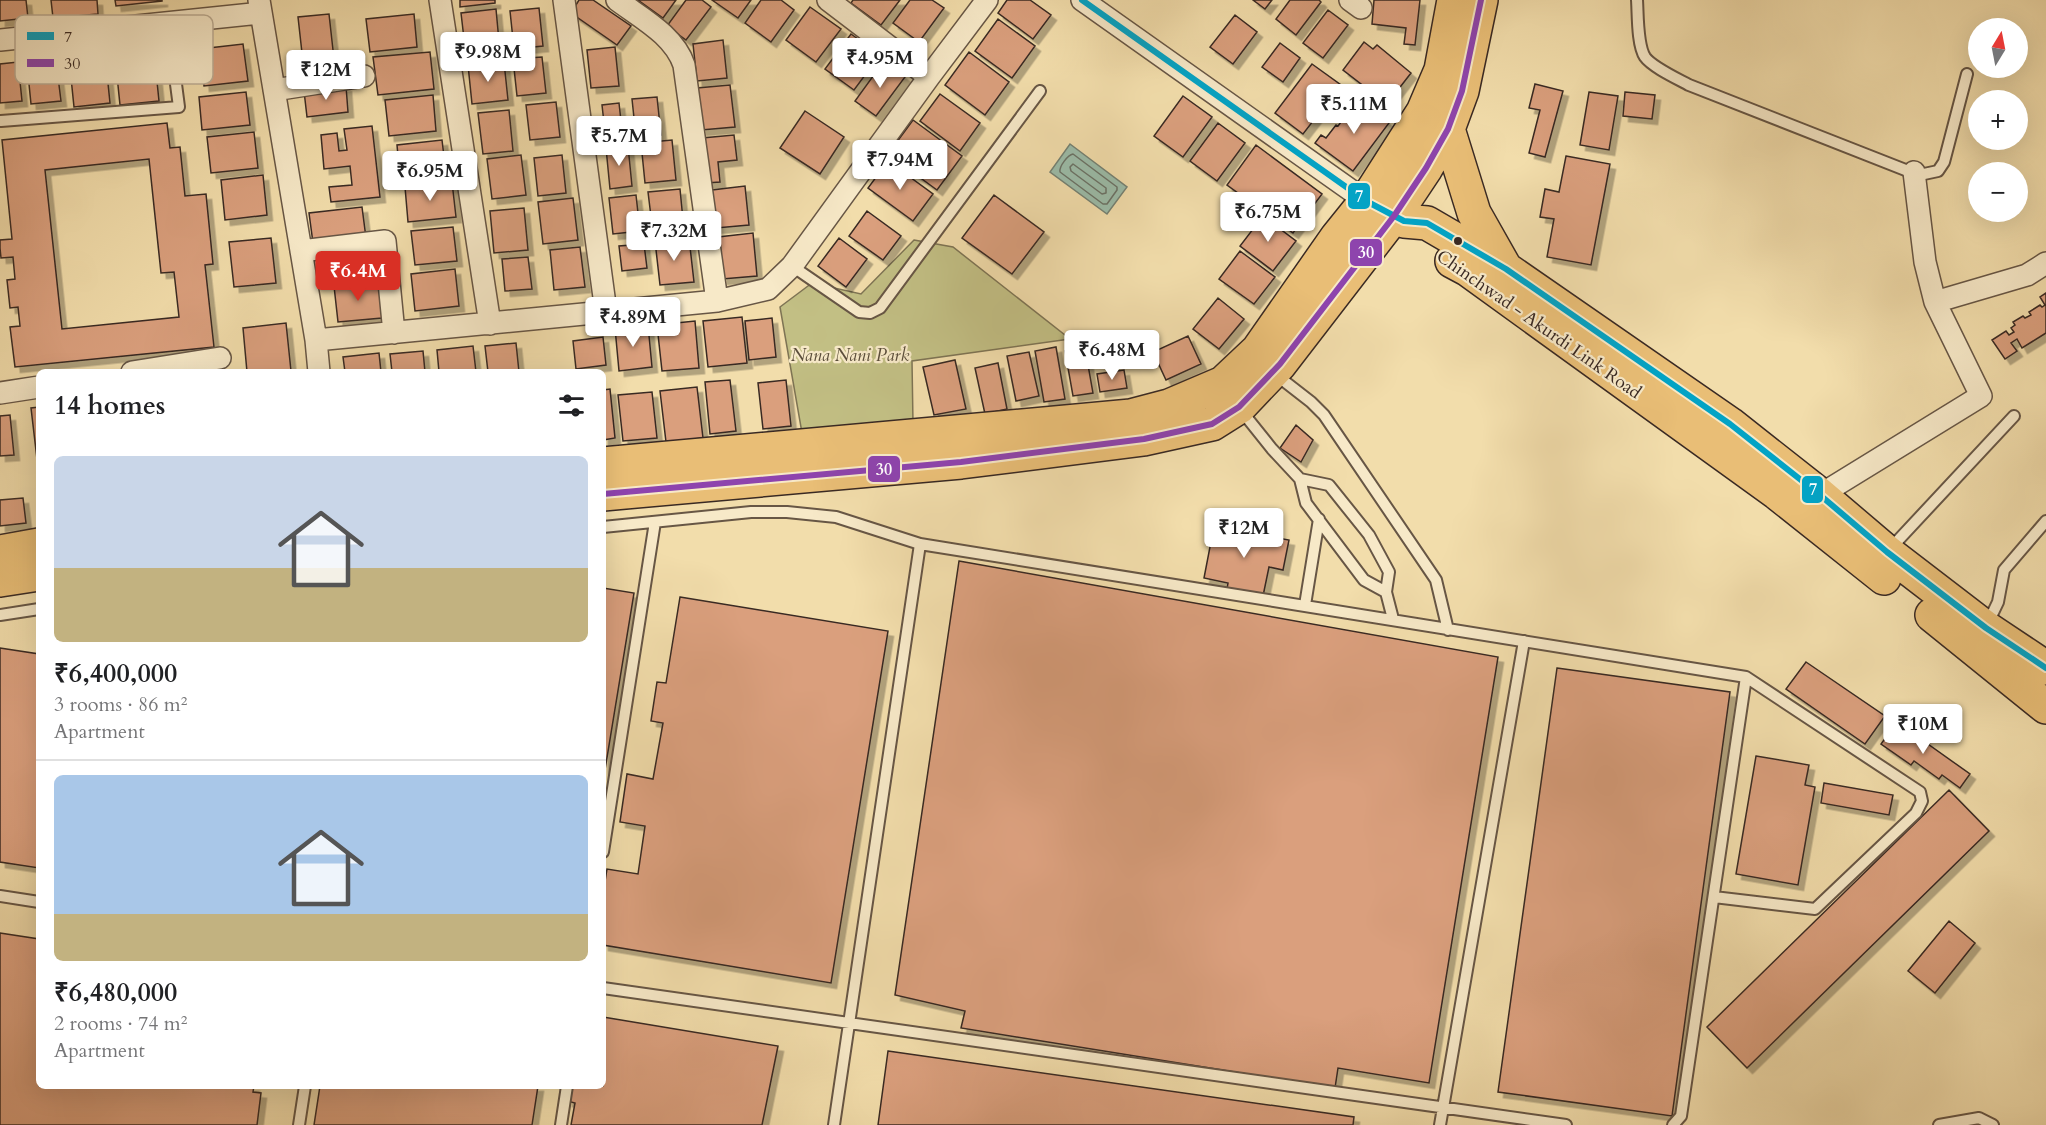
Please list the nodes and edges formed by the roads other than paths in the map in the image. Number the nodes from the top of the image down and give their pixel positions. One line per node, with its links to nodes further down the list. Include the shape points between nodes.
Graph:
1 (440, 0): 31 (street)
2 (564, 0): 30 (street)
3 (617, 0): 28 (street, via 672,42 681,55)
4 (828, 0): 16 (street)
5 (987, 0): 16 (street)
6 (1082, 0): 23 (street)
7 (1454, 0): 23 (main road, via 1441,70)
8 (1481, 0): 21 (main road, via 1462,91)
9 (1637, 0): 22 (lane, via 1641,46 1645,57 1661,69 1689,86)
10 (260, 7): 11 (street); 18 (street)
11 (213, 15)
12 (15, 38): 13 (street)
13 (0, 40)
14 (1967, 74): 22 (lane, via 1944,162 1938,171)
15 (364, 76): 18 (street)
16 (929, 76): 26 (street)
17 (176, 84): 20 (lane, via 179,107)
18 (274, 90): 24 (street)
19 (1040, 91): 26 (lane, via 880,308 870,313 859,312)
20 (1, 121)
21 (1448, 129): 23 (main road, via 1426,168); 27 (main road, via 1474,213)
22 (1914, 172): 29 (street, via 1925,262)
23 (1388, 212): 27 (main road, Chinchwad - Akurdi Link Road, via 1427,223); 35 (main road); 66 (main road, Chinchwad - Akurdi Link Road, via 1413,238 1467,269 1777,494)
24 (301, 251): 32 (street, via 385,241); 33 (street)
25 (2046, 263): 29 (street, via 2027,275)
26 (792, 266): 28 (street, via 768,289)
27 (1506, 269): 45 (main road, Chinchwad - Akurdi Link Road, via 1730,424)
28 (717, 301): 30 (street)
29 (1935, 302): 45 (street, via 1981,396)
30 (606, 312): 31 (street)
31 (490, 324): 32 (street)
32 (394, 333): 33 (street)
33 (316, 340): 37 (street)
34 (220, 358): 36 (street)
35 (1264, 363): 40 (main road); 62 (lane, via 1324,415 1436,580)
36 (151, 369)
37 (319, 369)
38 (36, 387): 39 (street)
39 (0, 393)
40 (1231, 395): 42 (main road, via 1131,416); 43 (lane); 44 (main road, via 1212,424 1144,439 961,462)
41 (2014, 416): 53 (lane)
42 (606, 464)
43 (1300, 479): 46 (lane, via 1306,503); 56 (lane, via 1329,485 1369,535 1389,572)
44 (606, 494)
45 (1820, 495): 53 (main road, Chinchwad - Akurdi Link Road)
46 (1319, 519): 56 (lane, via 1364,580); 57 (lane)
47 (2046, 521): 61 (lane, via 2004,570 1998,602)
48 (655, 522): 49 (lane); 50 (lane, via 787,512 836,517); 67 (lane)
49 (606, 527)
50 (920, 544): 57 (lane); 72 (lane)
51 (36, 546): 52 (main road)
52 (0, 552)
53 (1887, 552): 61 (main road, Chinchwad - Akurdi Link Road)
54 (36, 574): 55 (main road)
55 (0, 580)
56 (1386, 592): 60 (lane)
57 (1305, 605): 60 (lane)
58 (36, 609): 59 (lane)
59 (0, 615)
60 (1394, 619): 62 (lane)
61 (1986, 628): 64 (main road, Chinchwad - Akurdi Link Road)
62 (1448, 630): 63 (lane)
63 (1524, 641): 65 (lane); 75 (lane)
64 (2046, 668)
65 (1746, 677): 69 (lane); 69 (lane, via 1920,792 1922,801 1916,813 1815,909)
66 (2045, 704)
67 (606, 833)
68 (0, 896): 70 (lane)
69 (1714, 897): 81 (lane, via 1681,1116)
70 (36, 902)
71 (606, 988): 72 (lane)
72 (850, 1022): 75 (lane); 78 (lane)
73 (305, 1089): 76 (lane)
74 (567, 1089): 77 (lane)
75 (1443, 1107): 79 (lane); 80 (lane)
76 (299, 1125)
77 (561, 1125)
78 (834, 1125)
79 (1440, 1125)
80 (1566, 1125)
81 (1673, 1125)
82 (1939, 1125): 83 (lane, via 1979,1118)
83 (1993, 1125)

